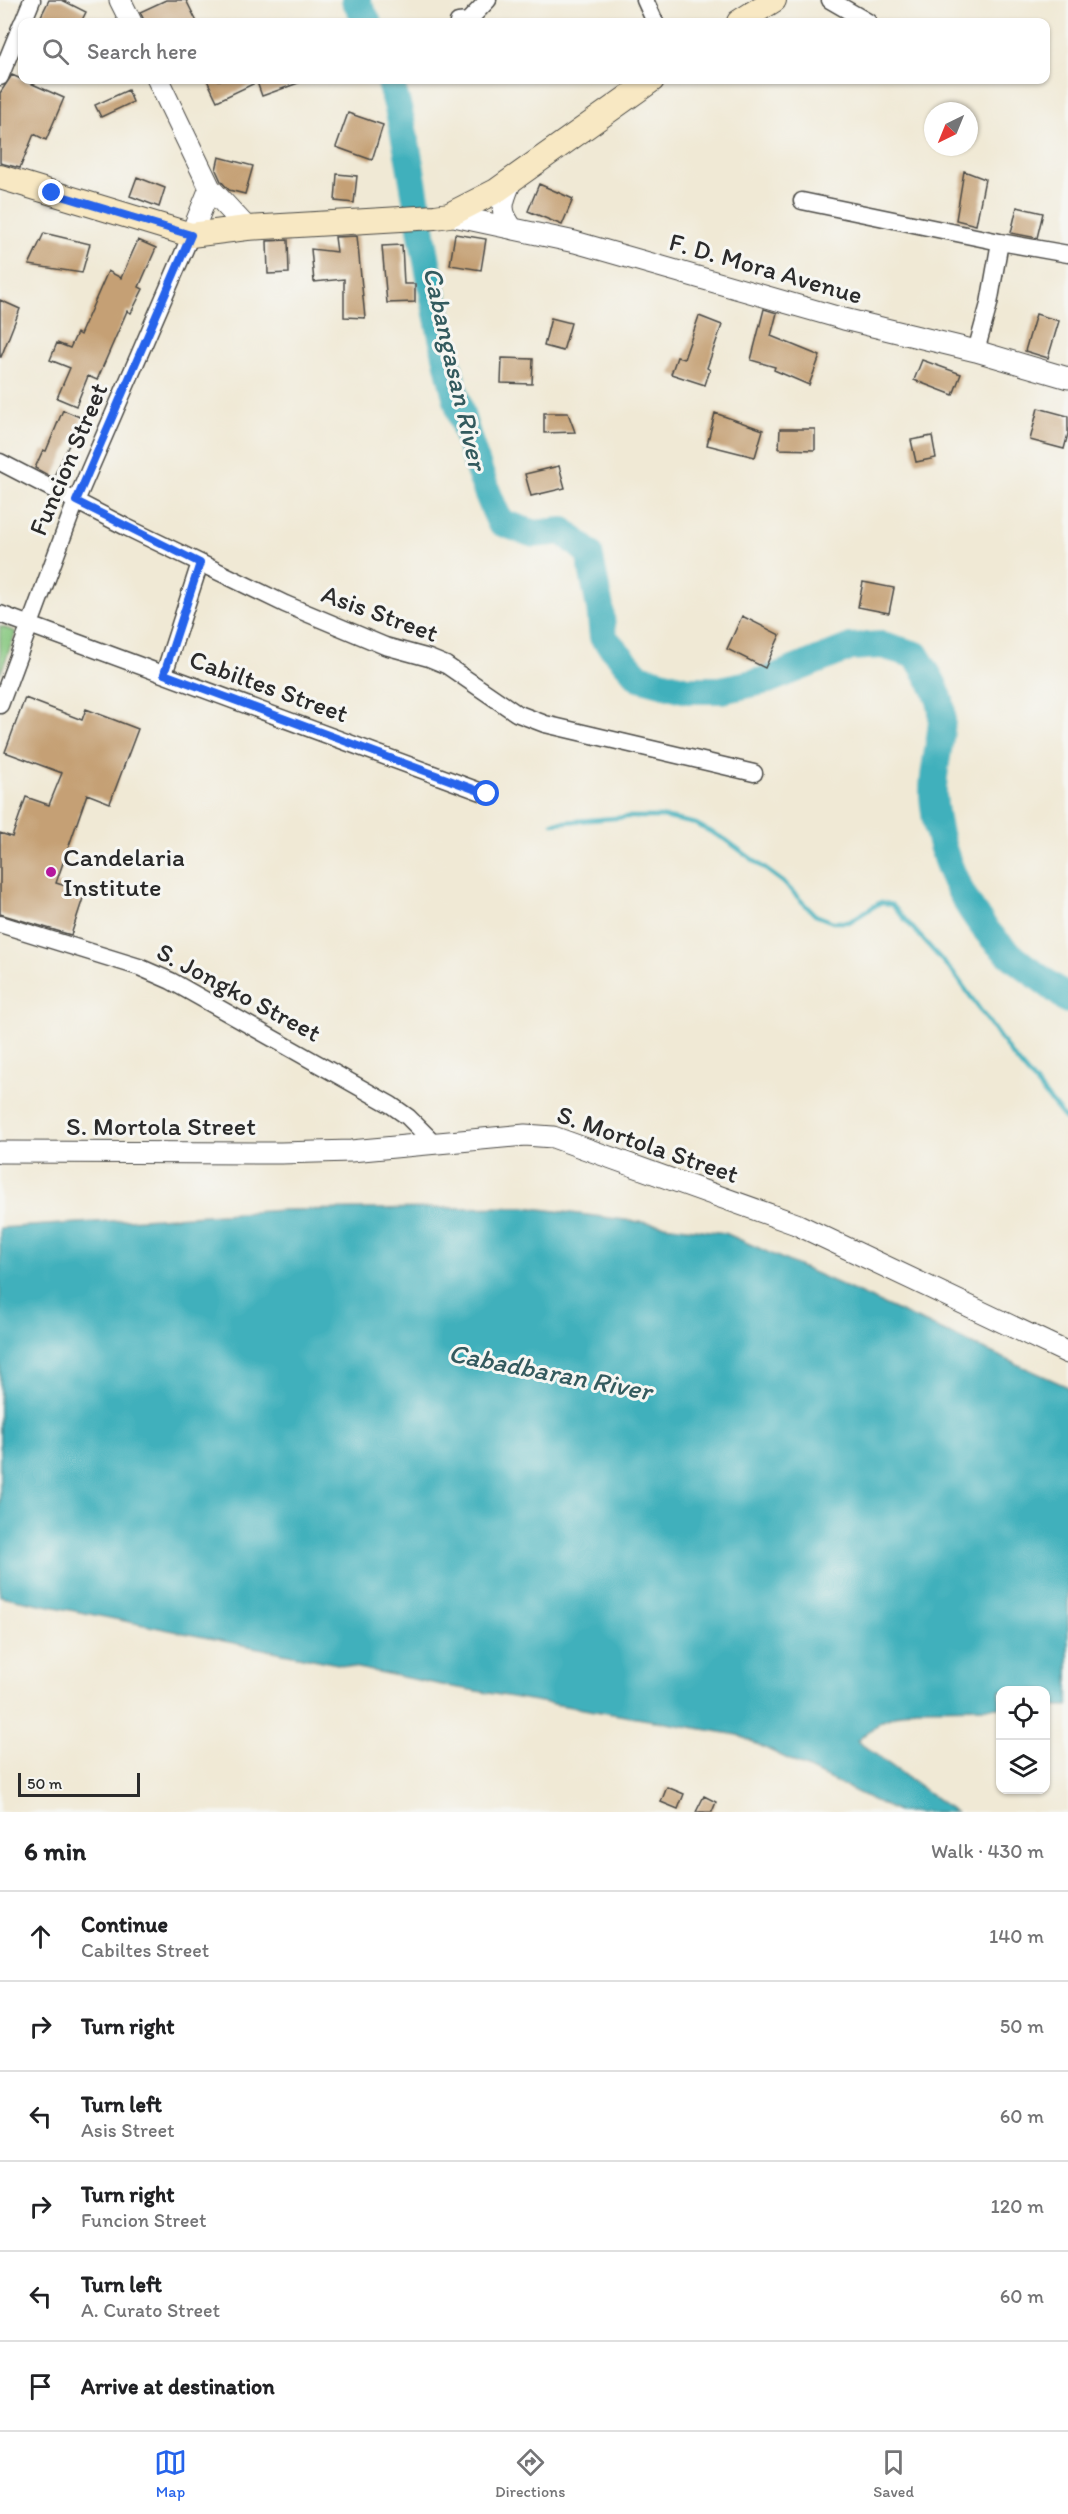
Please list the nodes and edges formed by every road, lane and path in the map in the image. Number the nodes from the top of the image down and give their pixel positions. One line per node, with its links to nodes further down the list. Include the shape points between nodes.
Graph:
1 (32, 0): 7 (street)
2 (120, 0): 8 (street)
3 (488, 0): 9 (street)
4 (645, 0): 10 (street)
5 (774, 0): 11 (main road)
6 (830, 0): 12 (street)
7 (25, 18)
8 (129, 18)
9 (471, 18)
10 (653, 18)
11 (745, 18)
12 (861, 18)
13 (18, 35): 14 (street)
14 (0, 77)
15 (160, 84): 19 (street)
16 (646, 84): 18 (main road)
17 (0, 177): 24 (main road)
18 (512, 179): 21 (main road, via 496,191); 23 (street, via 502,206)
19 (210, 188): 22 (street); 24 (street)
20 (802, 201): 25 (street)
21 (432, 217): 22 (main road); 23 (street, F. D. Mora Avenue)
22 (247, 228): 24 (main road)
23 (513, 229): 27 (street, F. D. Mora Avenue, via 575,242 844,319)
24 (191, 235): 30 (street, Funcion Street)
25 (1000, 242): 26 (street); 27 (street)
26 (1068, 254)
27 (976, 351): 28 (street, F. D. Mora Avenue)
28 (1068, 378)
29 (0, 462): 30 (street, Asis Street)
30 (76, 501): 31 (street, Asis Street); 33 (street, Funcion Street)
31 (200, 563): 34 (street); 36 (street, Asis Street, via 385,646 446,665 500,704 544,724)
32 (0, 614): 33 (street, Cabiltes Street)
33 (30, 625): 34 (street, Cabiltes Street); 35 (street, Funcion Street)
34 (164, 674): 37 (street, Cabiltes Street)
35 (0, 705)
36 (753, 774)
37 (487, 794)
38 (0, 924): 39 (street, S. Jongko Street, via 139,967 171,981 391,1105)
39 (434, 1143): 40 (street, S. Mortola Street, via 281,1154); 41 (street, S. Mortola Street, via 525,1135 577,1144 796,1224)
40 (0, 1152)
41 (1068, 1353)

